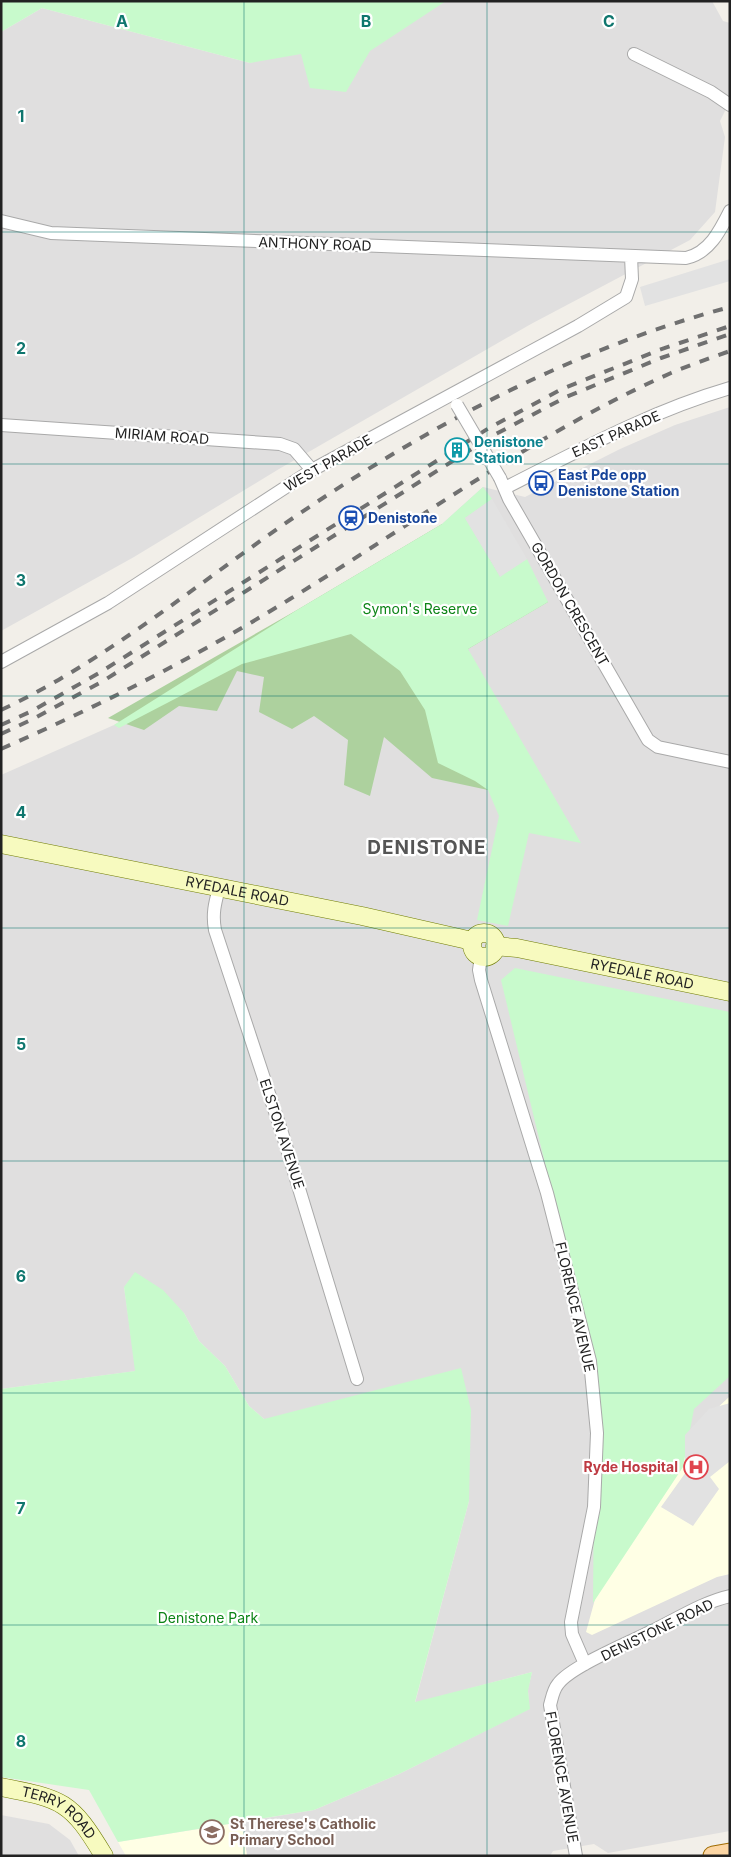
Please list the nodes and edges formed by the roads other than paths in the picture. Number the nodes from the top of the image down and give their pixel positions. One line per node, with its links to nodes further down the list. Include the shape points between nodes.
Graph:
1 (634, 54): 2 (street, via 711,92)
2 (730, 105)
3 (730, 211): 5 (street, ANTHONY ROAD, via 706,249 694,256)
4 (1, 221): 5 (street, ANTHONY ROAD, via 51,233)
5 (631, 256): 7 (street, WEST PARADE, via 632,279 626,297)
6 (730, 388): 10 (street, EAST PARADE, via 706,395)
7 (454, 400): 9 (street, WEST PARADE); 10 (street, GORDON CRESCENT, bridge)
8 (1, 425): 9 (street, MIRIAM ROAD, via 280,444 294,449)
9 (312, 470): 11 (street, WEST PARADE, via 108,603)
10 (502, 483): 12 (street, GORDON CRESCENT, via 648,740 658,747)
11 (1, 662)
12 (730, 762)
13 (1, 844): 14 (street, RYEDALE ROAD)
14 (219, 888): 15 (street, RYEDALE ROAD); 19 (street, ELSTON AVENUE, via 214,908 215,930)
15 (472, 941): 16 (street, via 477,935 487,934); 17 (street, via 472,949)
16 (495, 946): 17 (street, via 492,953); 18 (street, RYEDALE ROAD)
17 (481, 957): 21 (street, FLORENCE AVENUE, via 481,980 547,1193 590,1361 597,1433 594,1507 571,1622 572,1634)
18 (730, 992)
19 (358, 1379)
20 (730, 1596): 21 (street, DENISTONE ROAD)
21 (585, 1664): 25 (street, FLORENCE AVENUE, via 558,1683 550,1705)
22 (1, 1787): 24 (street, TERRY ROAD, via 50,1798 72,1810)
23 (730, 1853): 26 (main road)
24 (104, 1856)
25 (576, 1856)
26 (713, 1856)

